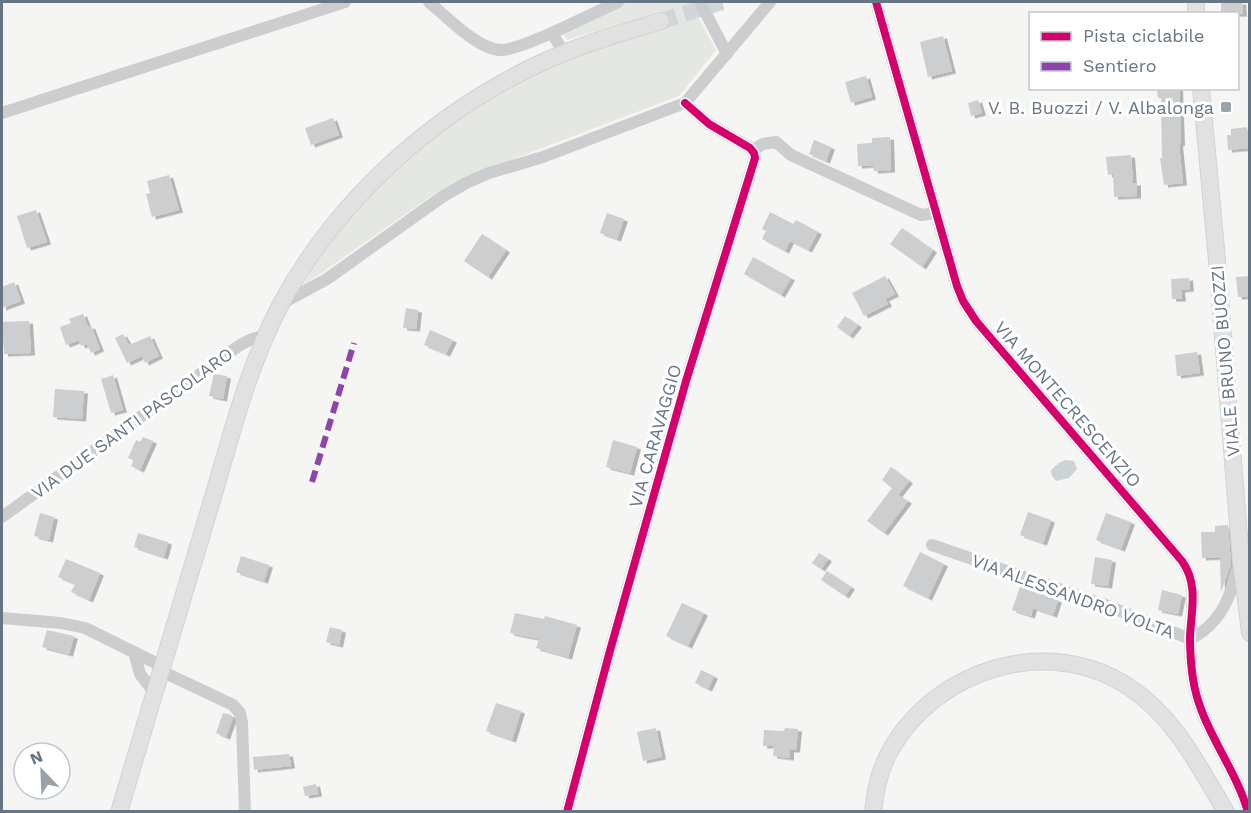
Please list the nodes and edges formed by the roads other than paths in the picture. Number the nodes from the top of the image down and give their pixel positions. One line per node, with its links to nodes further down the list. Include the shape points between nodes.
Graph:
1 (345, 2): 13 (street)
2 (429, 2): 8 (street, via 492,49 511,48)
3 (618, 2): 8 (street)
4 (699, 2): 10 (street)
5 (770, 2): 10 (street)
6 (876, 2): 15 (street, VIA MONTECRESCENZIO)
7 (661, 21): 9 (main road)
8 (552, 33): 9 (street)
9 (564, 53): 16 (main road, via 484,94 408,150 334,224)
10 (727, 54): 12 (street)
11 (1201, 90): 20 (main road, VIALE BRUNO BUOZZI)
12 (685, 103): 14 (street, via 709,124); 16 (street, via 466,183 327,279)
13 (2, 113)
14 (753, 150): 15 (street, via 776,142 791,155 921,215); 29 (street, VIA CARAVAGGIO, via 755,158 686,381)
15 (936, 213): 23 (street, VIA MONTECRESCENZIO, via 959,291 969,311 1187,567 1194,590)
16 (281, 304): 17 (main road)
17 (266, 335): 18 (street, VIA DUE SANTI PASCOLARO, via 240,345); 25 (main road, via 246,387)
18 (2, 518)
19 (932, 545): 23 (street, VIA ALESSANDRO VOLTA)
20 (1241, 561): 22 (main road, VIALE BRUNO BUOZZI); 23 (street, VIA ALESSANDRO VOLTA, via 1223,607 1208,627)
21 (2, 618): 24 (street, via 78,627)
22 (1250, 633)
23 (1190, 639): 32 (street, VIA MONTECRESCENZIO, via 1200,708)
24 (134, 652): 25 (street); 26 (street, via 141,674)
25 (161, 668): 26 (main road); 28 (street, via 240,712)
26 (154, 692): 27 (main road)
27 (119, 812)
28 (245, 812)
29 (567, 812)
30 (873, 812): 31 (main road, via 889,752 921,712 975,674 1010,664 1036,662 1094,670 1138,693 1176,731)
31 (1226, 812)
32 (1248, 812)

